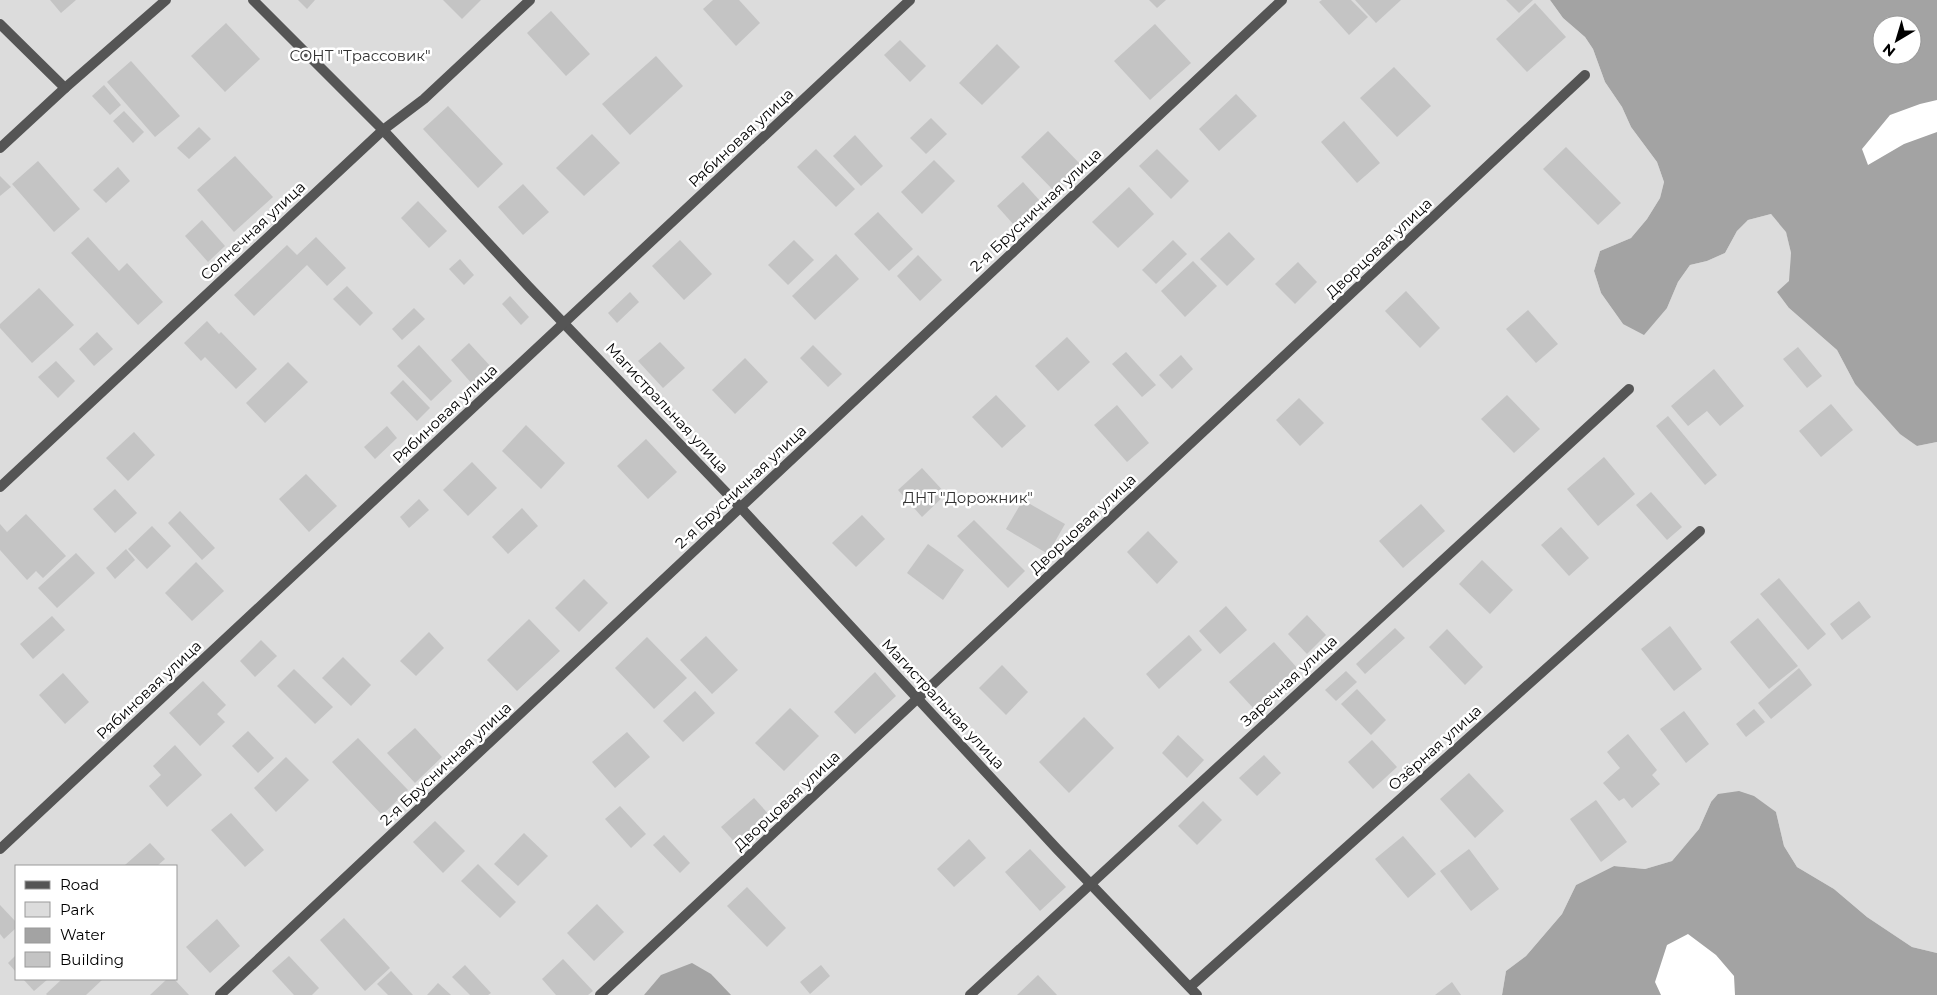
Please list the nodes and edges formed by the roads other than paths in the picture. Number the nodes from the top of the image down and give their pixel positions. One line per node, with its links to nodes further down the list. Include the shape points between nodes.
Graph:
1 (166, 0): 8 (street)
2 (252, 0): 9 (street, Магистральная улица)
3 (530, 0): 9 (street, Солнечная улица, via 424,99)
4 (910, 0): 11 (street, Рябиновая улица)
5 (1282, 0): 14 (street, 2-я Брусничная улица)
6 (0, 24): 8 (street)
7 (1585, 75): 16 (street, Дворцовая улица)
8 (65, 88): 10 (street)
9 (384, 130): 11 (street, Магистральная улица); 13 (street, Солнечная улица)
10 (0, 148)
11 (565, 323): 14 (street, Магистральная улица); 17 (street, Рябиновая улица)
12 (1629, 389): 18 (street, Заречная улица)
13 (0, 487)
14 (741, 508): 16 (street, Магистральная улица); 20 (street, 2-я Брусничная улица)
15 (1700, 531): 19 (street, Озёрная улица)
16 (918, 699): 18 (street, Магистральная улица); 21 (street, Дворцовая улица)
17 (0, 849)
18 (1091, 884): 19 (street, Магистральная улица); 22 (street, Заречная улица)
19 (1190, 987): 23 (street, Магистральная улица)
20 (220, 995)
21 (600, 995)
22 (970, 995)
23 (1197, 995)

